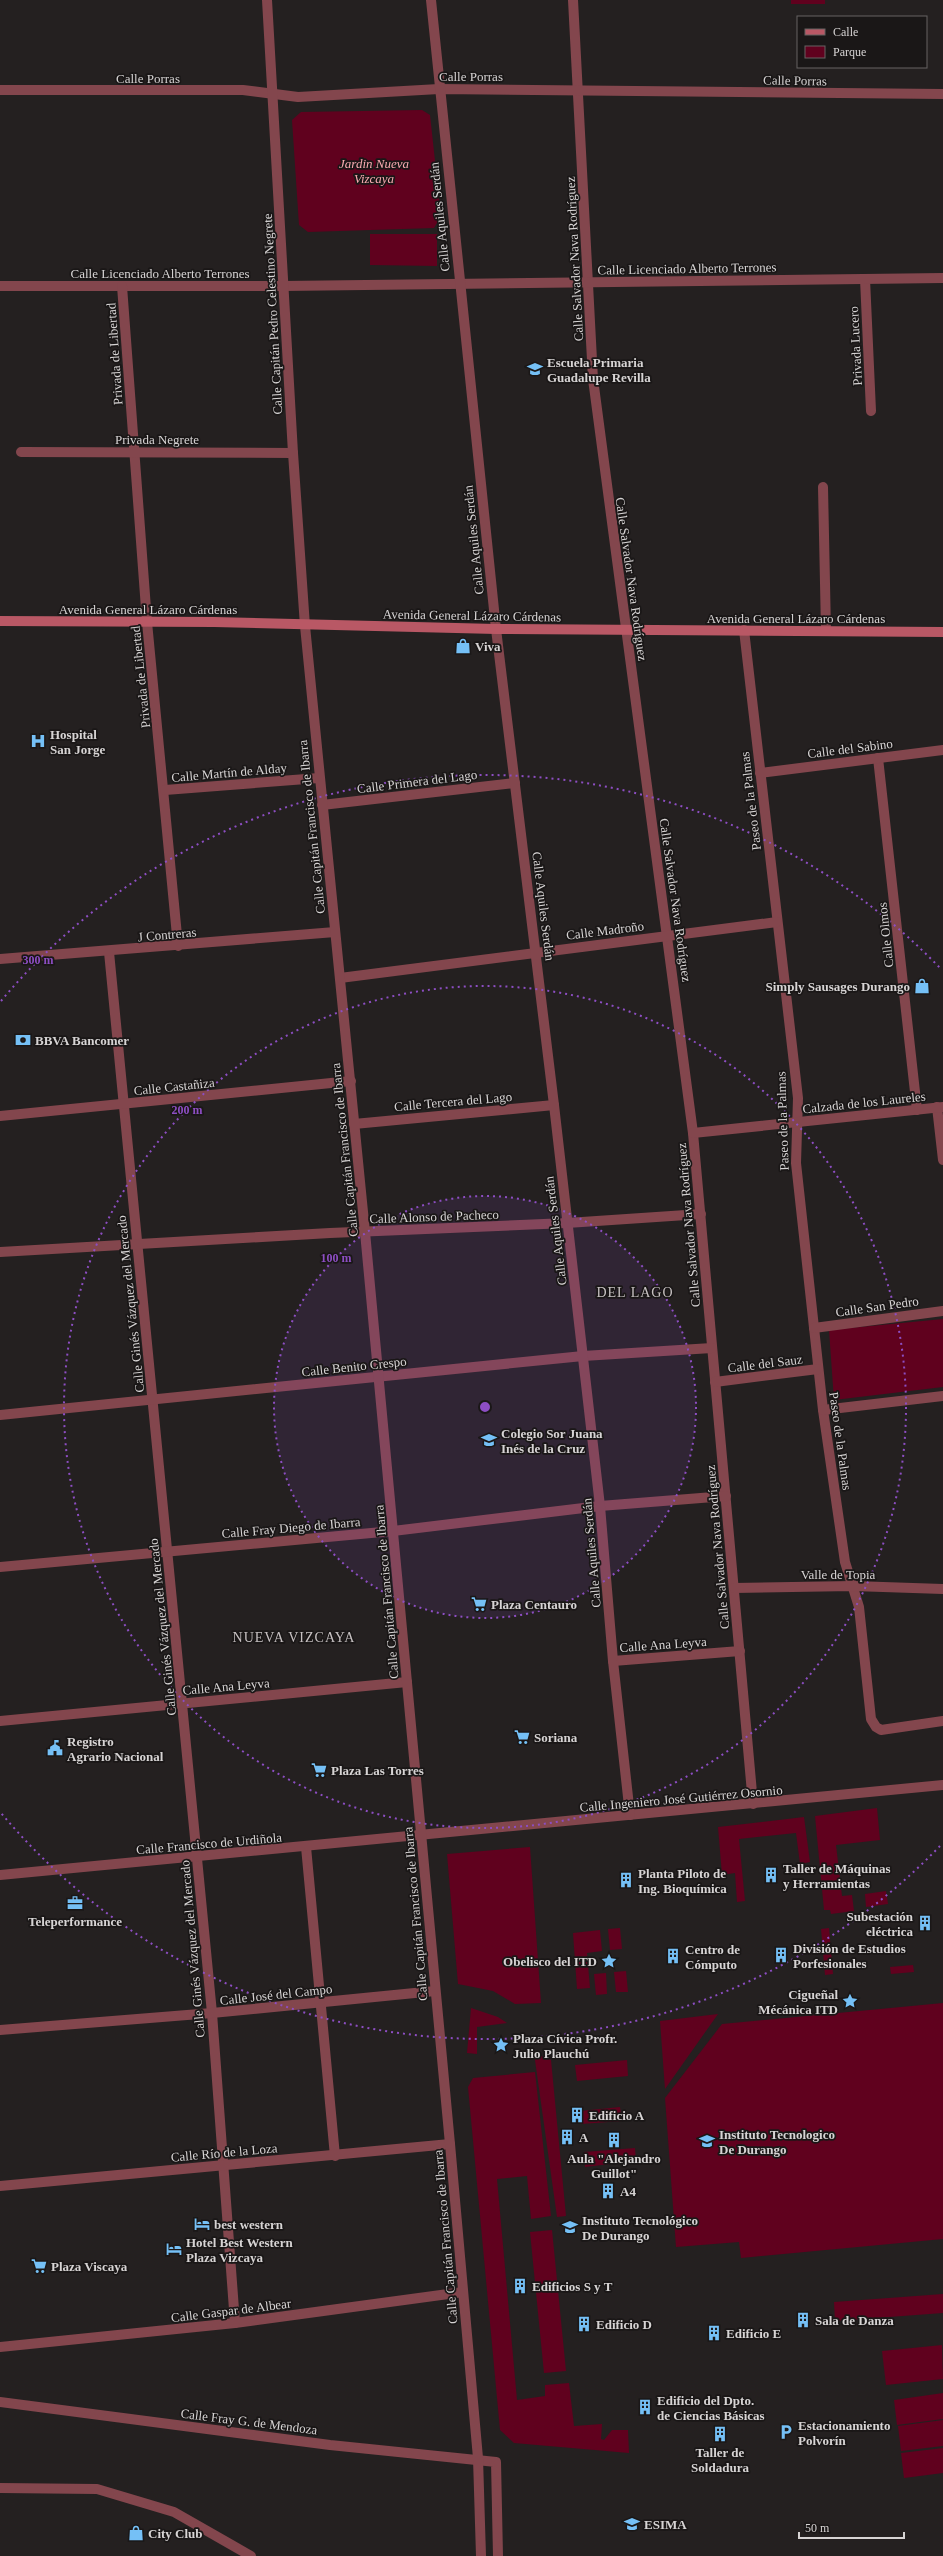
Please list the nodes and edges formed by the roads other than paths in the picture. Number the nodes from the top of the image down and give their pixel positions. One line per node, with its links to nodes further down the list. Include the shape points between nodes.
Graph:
1 (267, 0): 8 (street, Calle Capitán Pedro Celestino Negrete)
2 (431, 0): 4 (street, Calle Aquiles Serdán)
3 (573, 0): 6 (street, Calle Salvador Nava Rodríguez)
4 (439, 89): 6 (street, Calle Porras); 8 (street, Calle Porras, via 298,97); 12 (street, Calle Aquiles Serdán)
5 (0, 90): 8 (street, Calle Porras, via 242,90)
6 (579, 90): 7 (street, Calle Porras); 11 (street, Calle Salvador Nava Rodríguez)
7 (943, 94)
8 (272, 95): 15 (street, Calle Capitán Pedro Celestino Negrete)
9 (943, 278): 10 (street, Calle Licenciado Alberto Terrones)
10 (865, 279): 11 (street, Calle Licenciado Alberto Terrones); 16 (street, Privada Lucero)
11 (587, 282): 12 (street, Calle Licenciado Alberto Terrones); 25 (street, Calle Salvador Nava Rodríguez, via 599,430)
12 (459, 284): 15 (street, Calle Licenciado Alberto Terrones); 24 (street, Calle Aquiles Serdán)
13 (0, 286): 14 (street, Calle Licenciado Alberto Terrones)
14 (122, 286): 15 (street, Calle Licenciado Alberto Terrones); 18 (street, Privada de Libertad)
15 (283, 286): 19 (street, Calle Capitán Pedro Celestino Negrete)
16 (871, 412)
17 (21, 452): 18 (street, Privada Negrete)
18 (135, 452): 19 (street, Privada Negrete); 22 (street, Privada de Libertad)
19 (293, 453): 23 (street, Calle Capitán Pedro Celestino Negrete)
20 (823, 486): 27 (street)
21 (0, 621): 22 (main road, Avenida General Lázaro Cárdenas)
22 (147, 622): 23 (main road, Avenida General Lázaro Cárdenas); 34 (street, Privada de Libertad)
23 (305, 626): 24 (main road, Avenida General Lázaro Cárdenas); 32 (street, Calle Capitán Francisco de Ibarra)
24 (496, 629): 25 (main road, Avenida General Lázaro Cárdenas); 33 (street, Calle Aquiles Serdán)
25 (626, 630): 26 (main road, Avenida General Lázaro Cárdenas); 38 (street, Calle Salvador Nava Rodríguez)
26 (744, 630): 27 (main road, Avenida General Lázaro Cárdenas); 31 (street, Paseo de la Palmas)
27 (826, 631): 28 (main road, Avenida General Lázaro Cárdenas)
28 (943, 632)
29 (943, 750): 30 (street, Calle del Sabino)
30 (878, 758): 31 (street, Calle del Sabino); 48 (street, Calle Olmos)
31 (760, 773): 36 (street, Paseo de la Palmas)
32 (319, 778): 34 (street, Calle Martín de Alday); 35 (street, Calle Capitán Francisco de Ibarra)
33 (515, 782): 35 (street, Calle Primera del Lago); 41 (street, Calle Aquiles Serdán)
34 (165, 790): 39 (street, Privada de Libertad)
35 (322, 805): 37 (street, Calle Capitán Francisco de Ibarra)
36 (777, 922): 38 (street, Calle Madroño); 50 (street, Paseo de la Palmas, via 798,1098)
37 (335, 932): 39 (street, J Contreras); 43 (street, Calle Capitán Francisco de Ibarra)
38 (668, 936): 41 (street, Calle Madroño); 52 (street, Calle Salvador Nava Rodríguez)
39 (178, 946): 40 (street, J Contreras)
40 (109, 952): 42 (street, J Contreras); 45 (street, Calle Ginés Vázquez del Mercado)
41 (536, 952): 43 (street, Calle Madroño); 46 (street, Calle Aquiles Serdán)
42 (0, 959)
43 (340, 978): 44 (street, Calle Capitán Francisco de Ibarra)
44 (350, 1081): 45 (street, Calle Castañiza); 51 (street, Calle Capitán Francisco de Ibarra)
45 (123, 1104): 49 (street, Calle Castañiza); 57 (street, Calle Ginés Vázquez del Mercado)
46 (554, 1105): 51 (street, Calle Tercera del Lago); 55 (street, Calle Aquiles Serdán)
47 (940, 1107): 48 (street, Calzada de los Laureles); 53 (street)
48 (917, 1110): 50 (street, Calzada de los Laureles)
49 (0, 1116)
50 (797, 1122): 52 (street, Calzada de los Laureles); 60 (street, Paseo de la Palmas, via 795,1157)
51 (354, 1124): 56 (street, Calle Capitán Francisco de Ibarra)
52 (693, 1133): 54 (street, Calle Salvador Nava Rodríguez)
53 (943, 1160)
54 (701, 1214): 55 (street, Calle Alonso de Pacheco); 61 (street, Calle Salvador Nava Rodríguez)
55 (567, 1223): 56 (street, Calle Alonso de Pacheco); 62 (street, Calle Aquiles Serdán)
56 (365, 1232): 57 (street, Calle Alonso de Pacheco); 64 (street, Calle Capitán Francisco de Ibarra)
57 (138, 1244): 58 (street, Calle Alonso de Pacheco); 67 (street, Calle Ginés Vázquez del Mercado)
58 (0, 1252)
59 (943, 1310): 60 (street, Calle San Pedro)
60 (814, 1328): 63 (street, Paseo de la Palmas)
61 (712, 1348): 62 (street, Calle Benito Crespo); 65 (street, Calle Salvador Nava Rodríguez)
62 (583, 1356): 64 (street, Calle Benito Crespo); 71 (street, Calle Aquiles Serdán)
63 (818, 1369): 65 (street, Calle del Sauz); 68 (street, Paseo de la Palmas)
64 (379, 1377): 67 (street, Calle Benito Crespo); 72 (street, Calle Capitán Francisco de Ibarra)
65 (715, 1382): 70 (street, Calle Salvador Nava Rodríguez)
66 (943, 1396): 68 (street)
67 (153, 1399): 69 (street, Calle Benito Crespo); 73 (street, Calle Ginés Vázquez del Mercado)
68 (823, 1410): 75 (street, Paseo de la Palmas, via 845,1562)
69 (0, 1415)
70 (726, 1496): 71 (street, Calle Fray Diego de Ibarra); 76 (street, Calle Salvador Nava Rodríguez)
71 (600, 1506): 72 (street, Calle Fray Diego de Ibarra); 79 (street, Calle Aquiles Serdán)
72 (393, 1531): 73 (street, Calle Fray Diego de Ibarra); 80 (street, Calle Capitán Francisco de Ibarra)
73 (167, 1552): 74 (street, Calle Fray Diego de Ibarra); 81 (street, Calle Ginés Vázquez del Mercado)
74 (0, 1567)
75 (853, 1586): 76 (street, Valle de Topia); 77 (street, Valle de Topia); 83 (street, Paseo de la Palmas, via 859,1607 873,1724 881,1730 887,1730)
76 (734, 1588): 78 (street, Calle Salvador Nava Rodríguez)
77 (943, 1589)
78 (740, 1651): 79 (street, Calle Ana Leyva); 85 (street, Calle Salvador Nava Rodríguez)
79 (613, 1661): 86 (street, Calle Aquiles Serdán)
80 (407, 1682): 81 (street, Calle Ana Leyva); 87 (street, Calle Capitán Francisco de Ibarra)
81 (182, 1703): 82 (street, Calle Ana Leyva); 89 (street, Calle Ginés Vázquez del Mercado)
82 (0, 1721)
83 (943, 1722)
84 (943, 1785): 85 (street, Calle Ingeniero José Gutiérrez Osornio)
85 (753, 1804): 86 (street, Calle Ingeniero José Gutiérrez Osornio)
86 (630, 1815): 87 (street, Calle Ingeniero José Gutiérrez Osornio)
87 (421, 1836): 88 (street, Calle Francisco de Urdiñola); 91 (street, Calle Capitán Francisco de Ibarra)
88 (306, 1847): 89 (street, Calle Francisco de Urdiñola); 92 (street)
89 (197, 1858): 90 (street, Calle Francisco de Urdiñola); 93 (street, Calle Ginés Vázquez del Mercado)
90 (0, 1875)
91 (435, 1991): 92 (street, Calle José del Campo); 95 (street, Calle Capitán Francisco de Ibarra)
92 (321, 2003): 93 (street, Calle José del Campo); 96 (street)
93 (212, 2013): 94 (street, Calle José del Campo); 97 (street, Calle Ginés Vázquez del Mercado)
94 (0, 2030)
95 (450, 2144): 96 (street, Calle Río de la Loza); 99 (street, Calle Capitán Francisco de Ibarra)
96 (335, 2156): 97 (street, Calle Río de la Loza)
97 (223, 2165): 98 (street, Calle Río de la Loza); 100 (street, Calle Ginés Vázquez del Mercado)
98 (0, 2186)
99 (463, 2292): 100 (street, Calle Gaspar de Albear); 103 (street, Calle Capitán Francisco de Ibarra)
100 (235, 2324): 101 (street, Calle Gaspar de Albear)
101 (0, 2347)
102 (0, 2402): 103 (street, Calle Fray G. de Mendoza, via 330,2445)
103 (478, 2458): 106 (street, Calle Capitán Francisco de Ibarra); 107 (street, Calle Fray G. de Mendoza, via 496,2462)
104 (0, 2488): 105 (street, via 97,2489 174,2512)
105 (251, 2556)
106 (481, 2556)
107 (498, 2556)

